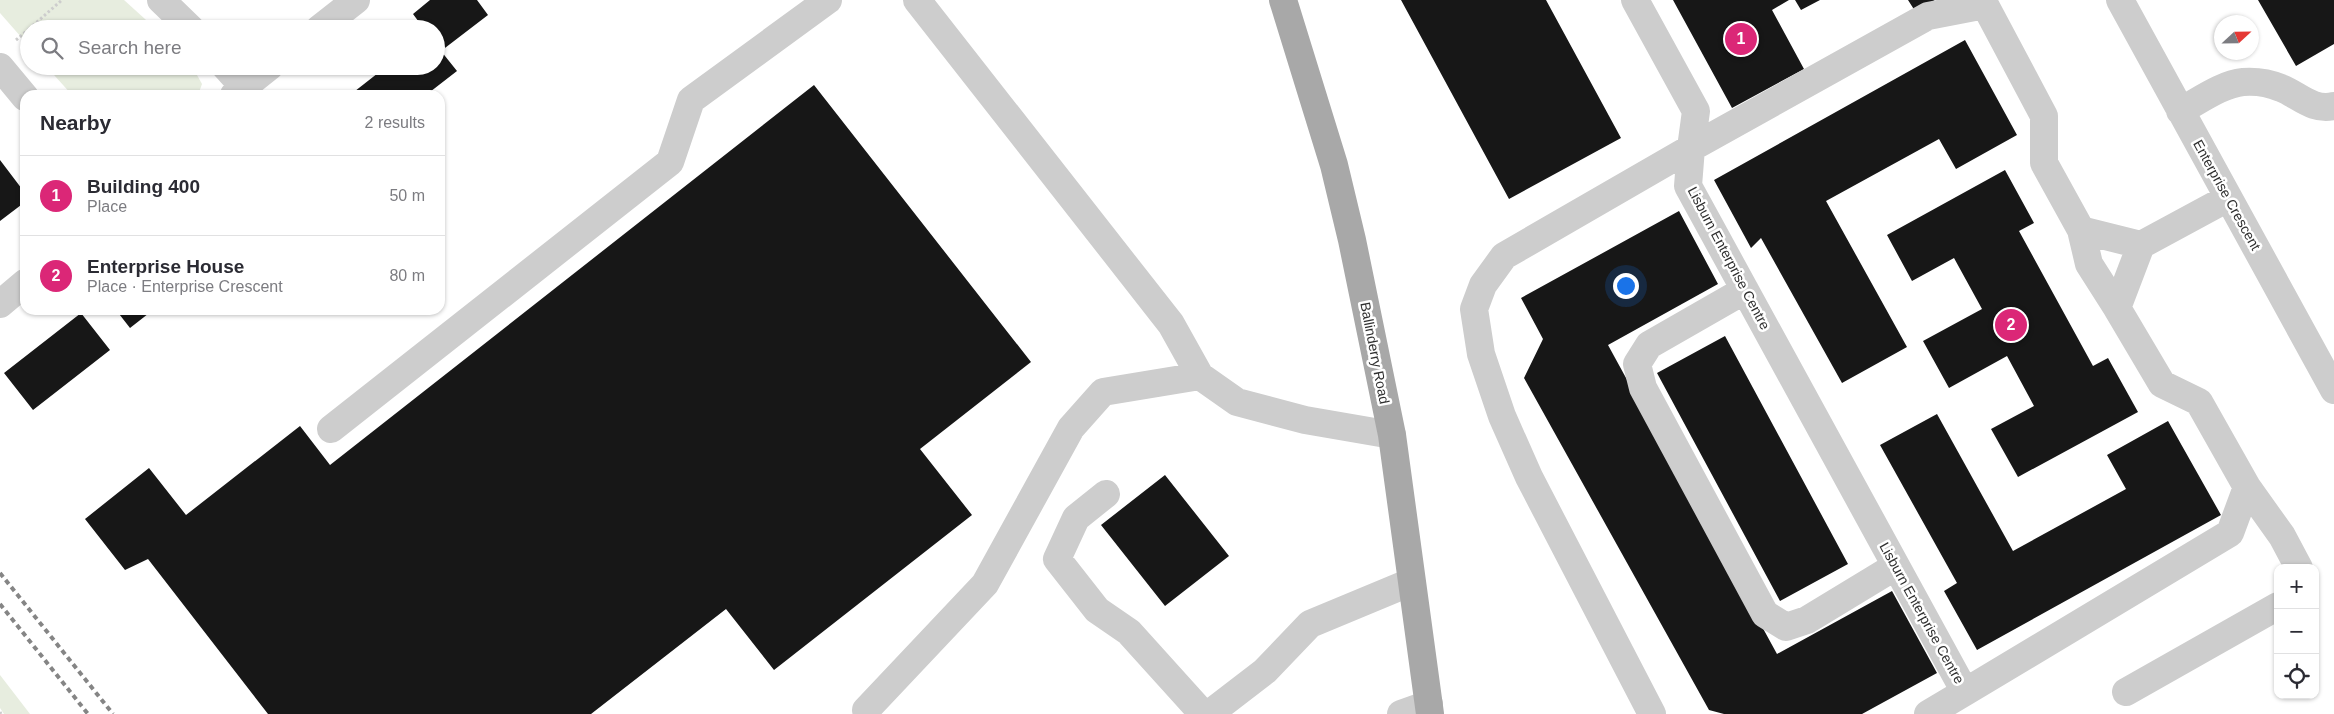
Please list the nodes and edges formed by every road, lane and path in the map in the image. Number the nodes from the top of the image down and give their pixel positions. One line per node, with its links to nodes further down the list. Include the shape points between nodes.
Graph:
1 (62, 0): 9 (path)
2 (161, 0): 10 (street)
3 (828, 0): 29 (street, via 691,100 670,162)
4 (916, 0): 27 (street, via 1171,324)
5 (1283, 0): 30 (main road, Ballinderry Road, via 1334,165)
6 (1635, 0): 19 (street, Lisburn Enterprise Centre, via 1696,111)
7 (2120, 0): 18 (street, Enterprise Crescent)
8 (1986, 2): 19 (street, via 1928,16); 21 (street, via 2044,116 2044,163)
9 (39, 20)
10 (182, 20)
11 (0, 67): 16 (street)
12 (230, 75): 14 (street)
13 (259, 75): 15 (street)
14 (238, 90)
15 (240, 90)
16 (20, 91)
17 (2334, 106): 18 (street, via 2306,103 2282,88 2261,82 2241,82)
18 (2180, 111): 20 (street, Enterprise Crescent)
19 (1691, 148): 24 (street, Lisburn Enterprise Centre, via 1688,186); 44 (street, via 1504,256 1483,285 1474,309 1481,354 1506,425)
20 (2228, 198): 22 (street); 28 (street, Enterprise Crescent)
21 (2080, 230): 22 (street); 26 (street, via 2090,264)
22 (2141, 246): 26 (street)
23 (20, 287): 25 (street)
24 (1745, 290): 34 (street, Lisburn Enterprise Centre); 34 (street, via 1649,344 1637,364 1643,388 1765,614 1786,627 1807,620)
25 (0, 304)
26 (2116, 308): 31 (street, via 2162,384 2199,402)
27 (1200, 376): 30 (street, via 1237,402 1305,420); 40 (street, via 1104,392 1072,428 985,584)
28 (2334, 390)
29 (331, 429)
30 (1392, 435): 35 (main road, Ballinderry Road)
31 (2247, 487): 33 (street, via 2282,536); 37 (street, Lisburn Enterprise Centre, via 2230,533)
32 (1106, 494): 41 (street, via 1076,518 1057,559 1097,610 1129,632)
33 (2297, 564)
34 (1896, 566): 37 (street, Lisburn Enterprise Centre)
35 (1411, 582): 39 (main road, Ballinderry Road); 42 (street, via 1310,624 1265,671)
36 (2274, 608): 38 (street)
37 (1965, 692): 45 (street)
38 (2126, 692)
39 (1430, 709): 43 (street)
40 (866, 710)
41 (1203, 714)
42 (1209, 714)
43 (1401, 714)
44 (1652, 714)
45 (1928, 714)

